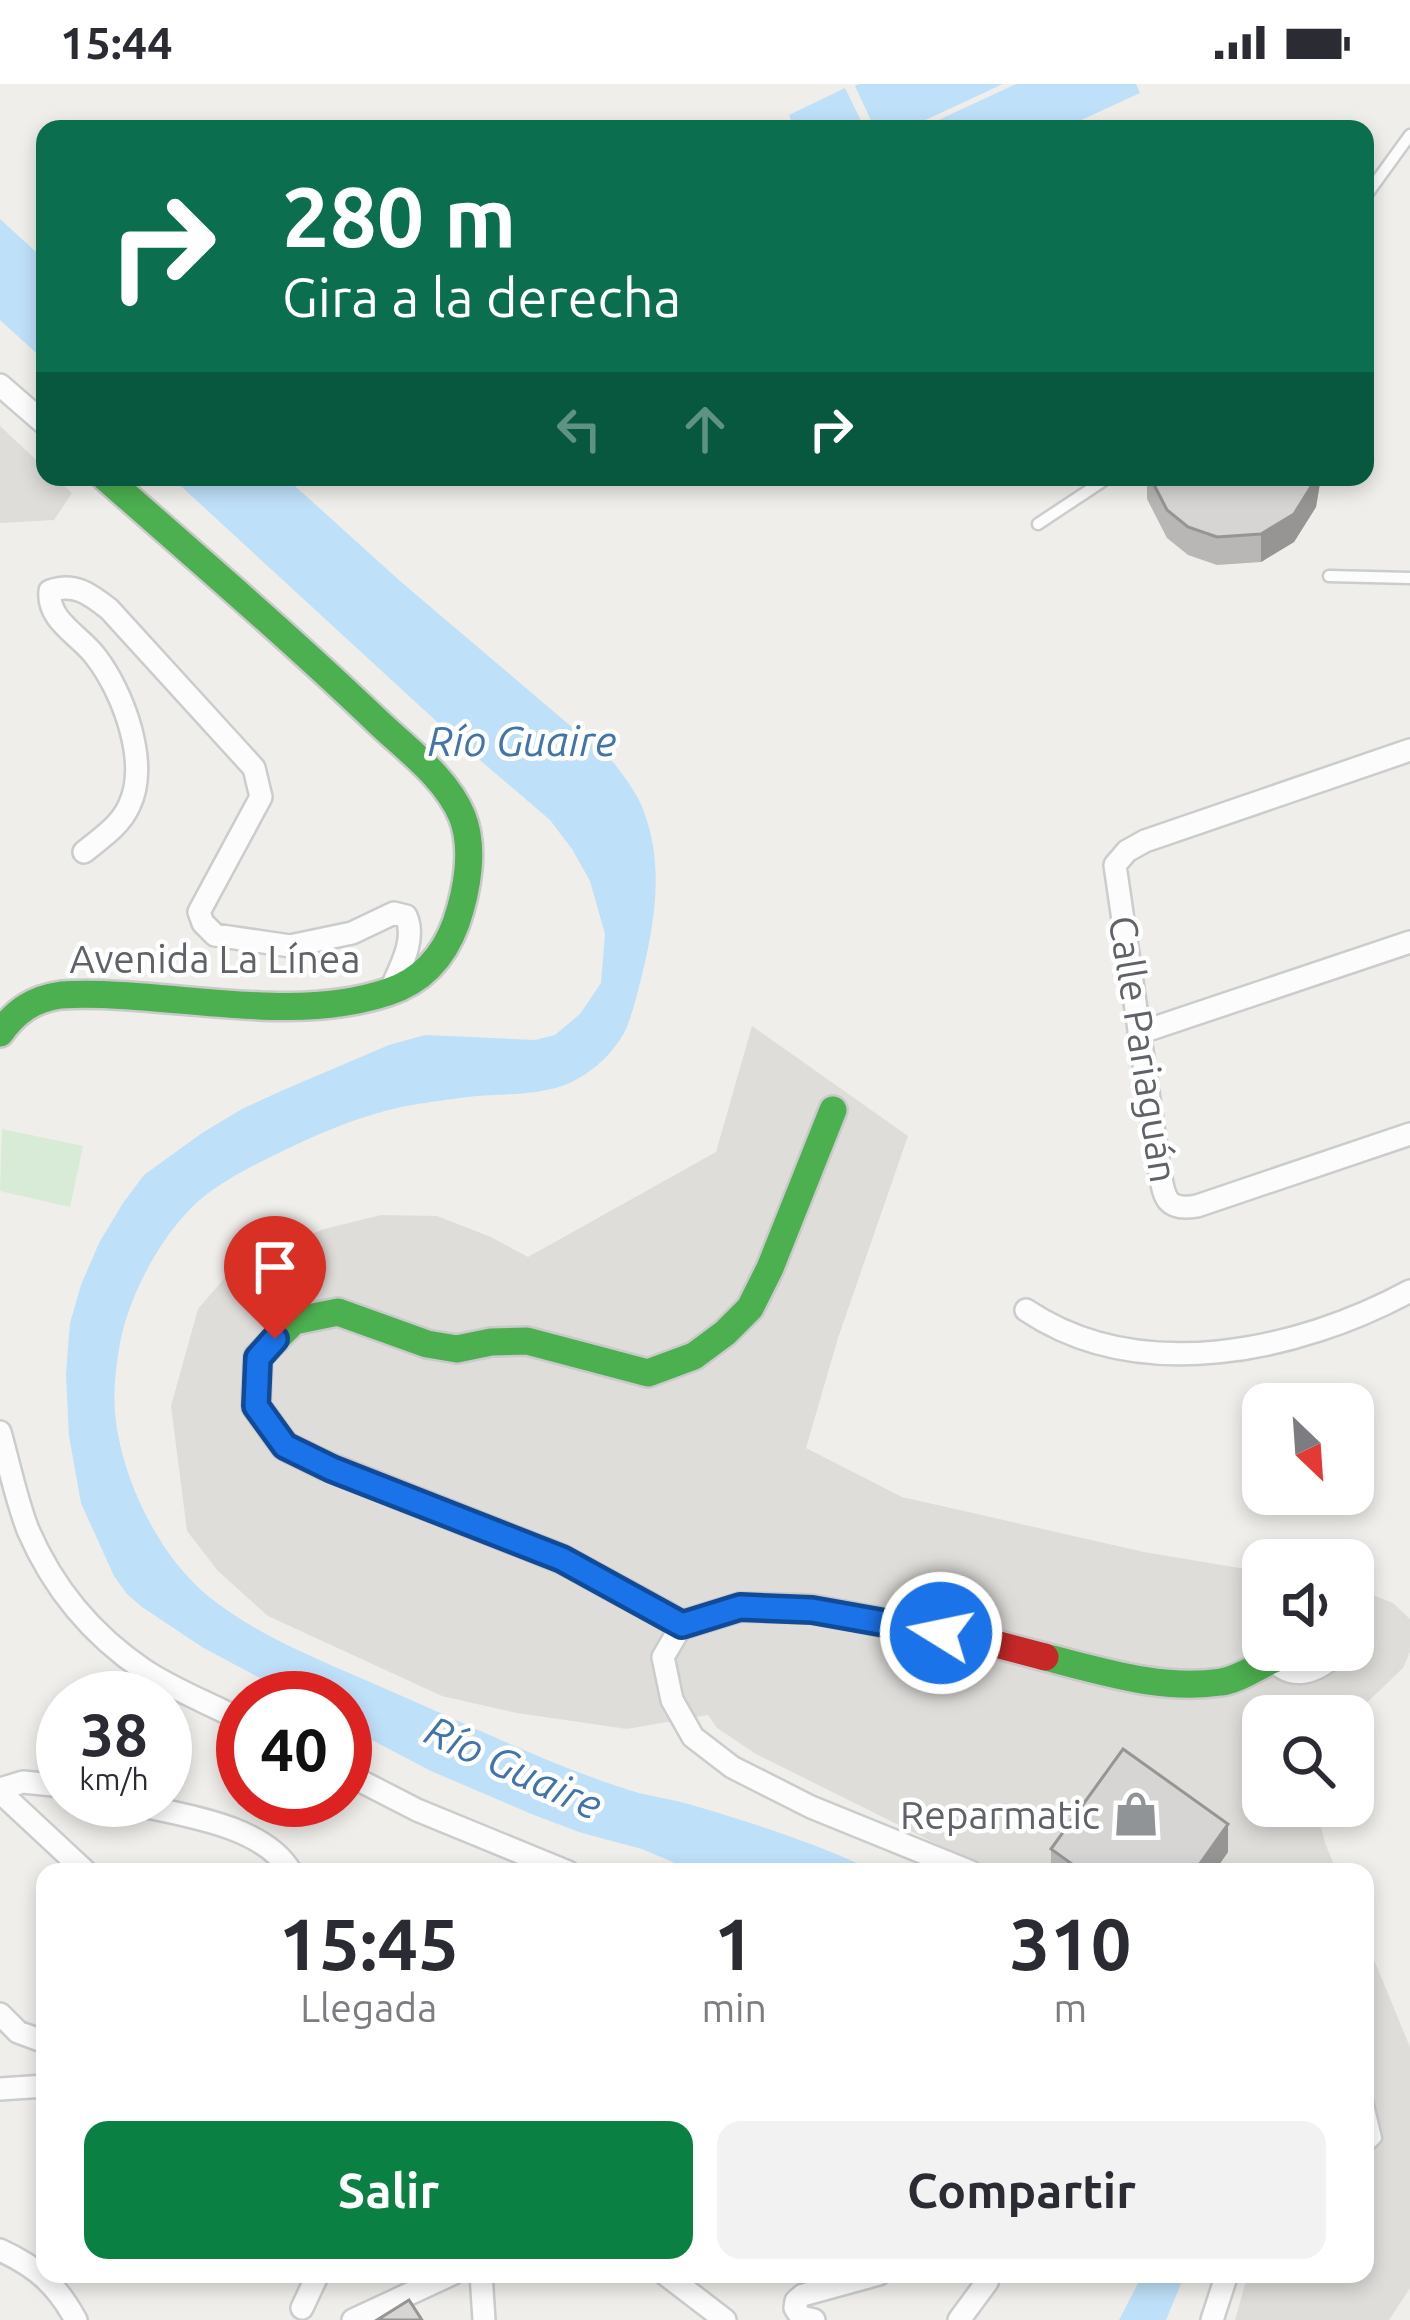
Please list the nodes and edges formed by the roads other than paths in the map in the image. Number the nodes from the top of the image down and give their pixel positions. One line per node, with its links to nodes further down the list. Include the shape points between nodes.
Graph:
1 (1410, 135): 2 (lane)
2 (1374, 185)
3 (0, 385): 4 (street)
4 (36, 416)
5 (115, 486): 13 (street, Avenida La Línea, via 326,671 450,794 465,824 461,906 448,944 420,977)
6 (1095, 486): 7 (lane)
7 (1038, 524)
8 (1329, 575): 9 (lane)
9 (1410, 578)
10 (1410, 750): 15 (street, Calle Pariaguán, via 1127,850 1115,865)
11 (84, 852): 13 (street, via 130,804 138,757 118,692 52,612 50,591 62,587 84,590 109,609 254,768 261,797 199,912 202,923 215,935 290,946 406,916 406,953)
12 (1410, 942): 15 (street)
13 (389, 994): 14 (street, Avenida La Línea, via 285,1004 79,995 41,999)
14 (0, 1033)
15 (1139, 1033): 17 (street, Calle Pariaguán, via 1171,1205 1197,1207)
16 (832, 1110): 21 (street, via 750,1308 694,1356 648,1372 527,1341 427,1344 338,1312 293,1321 258,1358 256,1406 285,1446 562,1559)
17 (1410, 1134)
18 (1410, 1292): 19 (street, via 1289,1340 1206,1352 1106,1346)
19 (1025, 1310)
20 (0, 1432): 23 (street, via 27,1526 73,1608 146,1672)
21 (682, 1625): 22 (street, via 740,1607 812,1610 1173,1684 1225,1682); 31 (street, via 663,1657 672,1700 693,1737 732,1767)
22 (1242, 1667)
23 (216, 1707)
24 (36, 1783): 26 (street)
25 (372, 1787): 30 (street)
26 (0, 1790): 28 (street)
27 (192, 1816): 29 (street, via 257,1839)
28 (77, 1863)
29 (286, 1863)
30 (546, 1863)
31 (934, 1863)
32 (0, 2014): 33 (street)
33 (36, 2039)
34 (36, 2087): 35 (street)
35 (0, 2089)
36 (0, 2250): 37 (street)
37 (36, 2269)
38 (50, 2283): 47 (street)
39 (314, 2283): 46 (street)
40 (433, 2283): 48 (street)
41 (482, 2283): 49 (street)
42 (677, 2283): 50 (street)
43 (846, 2283): 51 (street, via 796,2301 801,2317)
44 (986, 2283): 52 (street)
45 (1224, 2283): 53 (street)
46 (302, 2308)
47 (76, 2320)
48 (353, 2320)
49 (484, 2320)
50 (725, 2320)
51 (814, 2320)
52 (958, 2320)
53 (1212, 2320)

